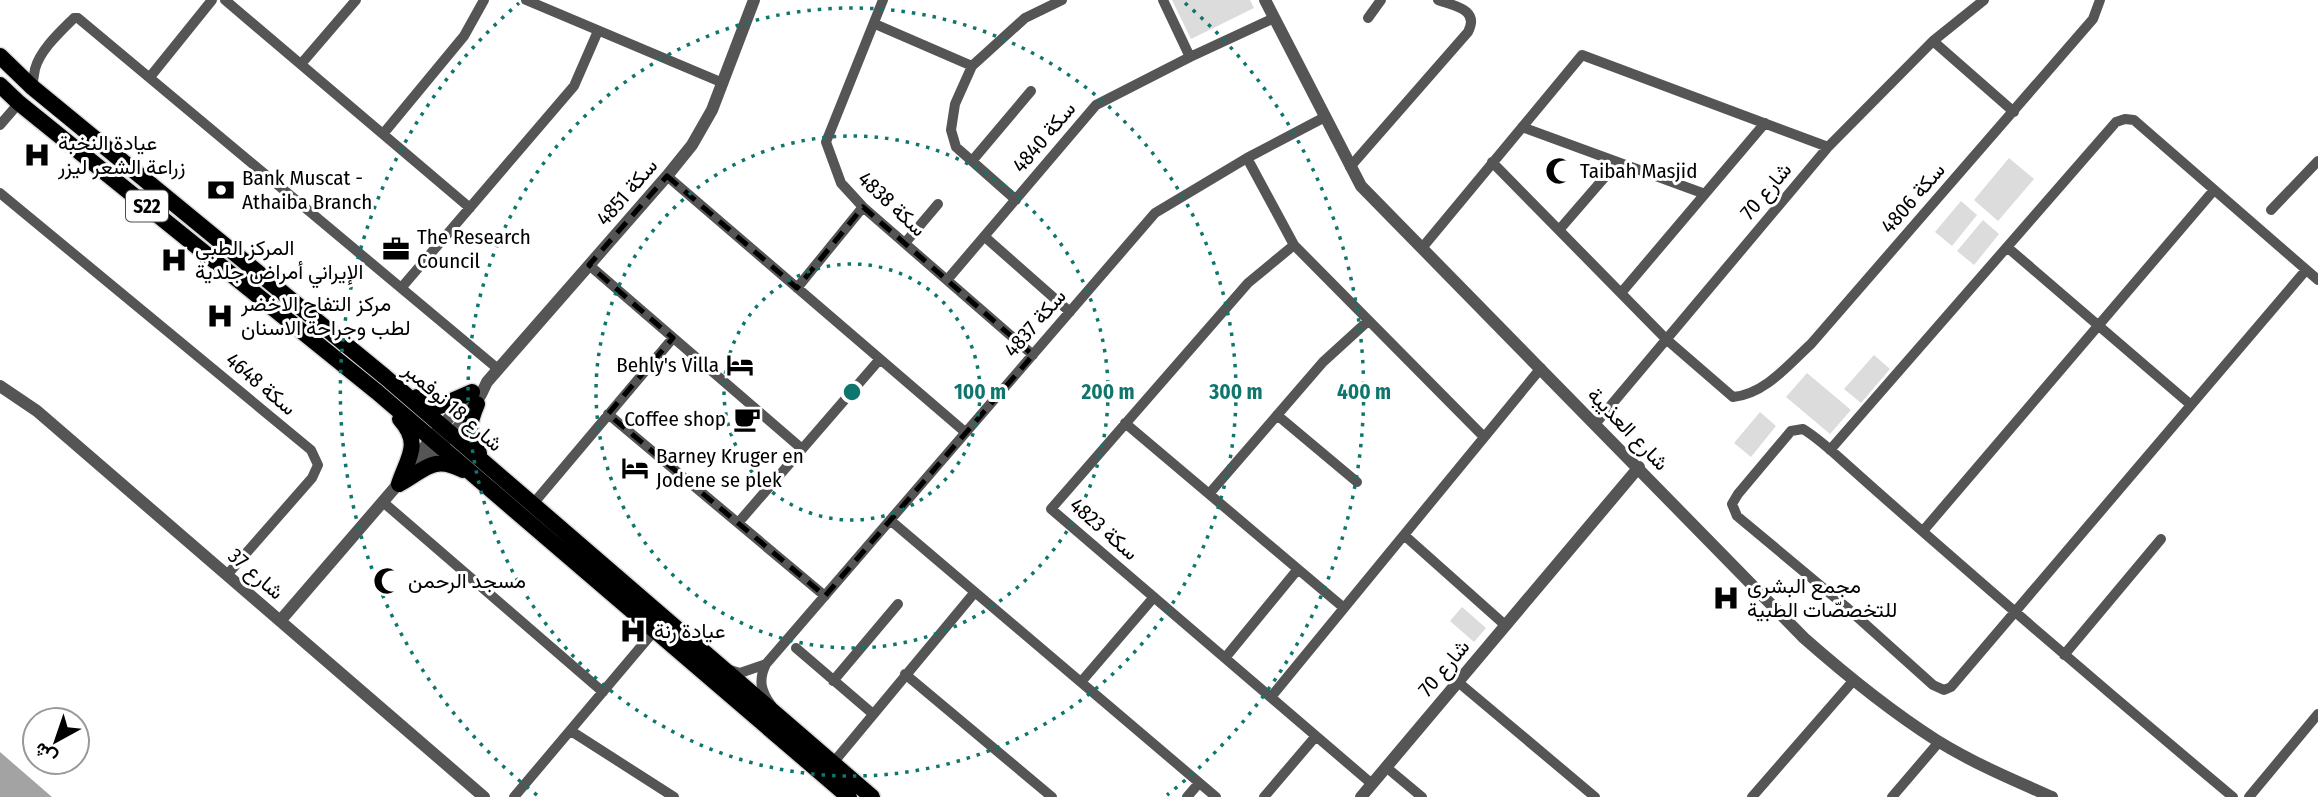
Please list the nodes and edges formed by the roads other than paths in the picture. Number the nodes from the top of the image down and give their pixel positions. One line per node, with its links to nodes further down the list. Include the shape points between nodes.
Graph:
1 (212, 0): 24 (street)
2 (225, 0): 22 (street)
3 (356, 0): 22 (street)
4 (484, 0): 35 (street, via 464,36)
5 (526, 0): 18 (street)
6 (754, 0): 25 (street, سكة 4851)
7 (883, 0): 17 (street, سكة 4838)
8 (1062, 0): 23 (street, via 1025,19)
9 (1163, 0): 21 (street)
10 (1265, 0): 15 (street, شارع العذيبة)
11 (1381, 0): 16 (street)
12 (1438, 0): 42 (street, via 1462,8 1472,25)
13 (1983, 0): 19 (street, شارع 70)
14 (2100, 0): 30 (street, سكة 4806, via 2093,19)
15 (1274, 18): 21 (street, سكة 4840); 31 (street, شارع العذيبة)
16 (1368, 18)
17 (875, 24): 23 (street); 49 (street, سكة 4838, via 826,142 841,183)
18 (598, 31): 25 (street); 50 (street, via 574,86)
19 (1933, 41): 30 (street); 36 (street, شارع 70)
20 (0, 56): 27 (main road, شارع 18 نوفمبر / S22)
21 (1191, 57): 47 (street, سكة 4840, via 1096,104)
22 (301, 64): 35 (street)
23 (972, 66): 38 (street, via 951,130 956,147)
24 (150, 77): 27 (street, via 74,18 41,57); 62 (street)
25 (723, 83): 43 (street, سكة 4851, via 692,145)
26 (0, 85): 29 (main road, شارع 18 نوفمبر / S22)
27 (32, 87): 74 (main road, شارع 18 نوفمبر / S22)
28 (1031, 91): 38 (street)
29 (19, 103): 33 (street); 76 (main road, شارع 18 نوفمبر / S22)
30 (2014, 112): 69 (street, سكة 4806, via 1811,344 1762,388 1733,397)
31 (1325, 117): 37 (street, سكة 4837); 42 (street, شارع العذيبة)
32 (1765, 123): 34 (street, via 1581,55); 36 (street); 46 (street)
33 (0, 125)
34 (1522, 127): 40 (street); 41 (street)
35 (383, 134): 50 (street)
36 (1828, 147): 69 (street, شارع 70)
37 (1247, 158): 55 (street); 65 (street, سكة 4837, via 1155,213)
38 (972, 161): 47 (street)
39 (2318, 161): 51 (street)
40 (1492, 162): 52 (street); 56 (street)
41 (1617, 163): 46 (street); 52 (street)
42 (1350, 167): 56 (street, شارع العذيبة, via 1361,186)
43 (667, 176): 58 (street, سكة 4851); 63 (street)
44 (2214, 190): 57 (street, via 2134,120 2125,119 2116,122); 59 (street); 67 (street)
45 (0, 193): 102 (street, سكة 4648, via 310,450 318,465 312,478)
46 (1705, 194): 64 (street)
47 (1016, 200): 53 (street, سكة 4840)
48 (938, 204): 54 (street)
49 (863, 207): 54 (street, سكة 4838); 63 (street)
50 (470, 208): 62 (street)
51 (2271, 210)
52 (1559, 230): 64 (street)
53 (985, 237): 60 (street, سكة 4840); 65 (street)
54 (905, 243): 60 (street, سكة 4838)
55 (1294, 245): 66 (street); 81 (street, سكة 4823, via 1248,283)
56 (1422, 247): 72 (street, شارع العذيبة)
57 (2007, 247): 67 (street); 87 (street)
58 (589, 265): 68 (street); 73 (street, سكة 4851)
59 (2306, 270): 61 (street); 78 (street)
60 (947, 280): 70 (street, سكة 4838)
61 (2318, 280)
62 (402, 287): 73 (street)
63 (797, 288): 71 (street)
64 (1621, 293): 69 (street)
65 (1070, 312): 70 (street, سكة 4837)
66 (1368, 321): 80 (street, via 1323,362); 85 (street)
67 (2098, 326): 78 (street); 98 (street)
68 (673, 338): 79 (street); 86 (street)
69 (1666, 339): 82 (street, شارع 70)
70 (1033, 355): 83 (street, سكة 4837)
71 (880, 359): 83 (street); 86 (street)
72 (1541, 368): 82 (street, شارع العذيبة); 85 (street)
73 (498, 369): 77 (street, سكة 4851)
74 (384, 376): 77 (main road, via 423,401 440,406); 84 (main road, شارع 18 نوفمبر / S22)
75 (0, 386): 102 (street, شارع 37, via 37,411)
76 (377, 392): 84 (main road, شارع 18 نوفمبر / S22); 91 (main road, via 407,427 412,441)
77 (474, 398): 84 (street, سكة 4851); 90 (main road, via 470,435 478,452)
78 (2191, 405): 108 (street)
79 (608, 414): 95 (street); 97 (street)
80 (1277, 415): 92 (street); 93 (street)
81 (1125, 423): 93 (street); 105 (street, سكة 4823, via 1051,509)
82 (1595, 423): 88 (street, شارع العذيبة)
83 (965, 432): 96 (street, سكة 4837)
84 (442, 436): 89 (main road, شارع 18 نوفمبر / S22); 90 (main road, شارع 18 نوفمبر / S22); 91 (street, سكة 4851)
85 (1484, 437): 99 (street)
86 (801, 448): 97 (street)
87 (1830, 450): 98 (street); 108 (street, via 1803,429 1791,431 1733,500 1733,511 1938,689 1951,687)
88 (1639, 467): 110 (street, شارع 70); 119 (street, شارع العذيبة, via 1804,638)
89 (477, 477): 91 (main road, via 440,463 427,464); 111 (main road, شارع 18 نوفمبر / S22)
90 (503, 477): 95 (main road, شارع 18 نوفمبر / S22)
91 (402, 480): 94 (street, سكة 4851)
92 (1357, 482)
93 (1209, 494): 101 (street)
94 (383, 502): 109 (street, سكة 4851); 122 (street)
95 (533, 503): 116 (main road, شارع 18 نوفمبر / S22)
96 (891, 520): 103 (street); 104 (street, سكة 4837)
97 (738, 523): 104 (street)
98 (1923, 531): 108 (street)
99 (1404, 535): 107 (street); 110 (street)
100 (2161, 539): 113 (street)
101 (1298, 569): 107 (street); 114 (street)
102 (227, 575): 109 (street, شارع 37)
103 (975, 592): 117 (street); 120 (street)
104 (825, 596): 115 (street, سكة 4837)
105 (1154, 597): 114 (street, سكة 4823); 120 (street)
106 (898, 604): 118 (street)
107 (1344, 608): 123 (street)
108 (2015, 612): 113 (street)
109 (280, 621): 135 (street, شارع 37)
110 (1505, 625): 121 (street, شارع 70)
111 (655, 630): 122 (street); 138 (main road, شارع 18 نوفمبر / S22)
112 (796, 648): 118 (street)
113 (2064, 655): 150 (street)
114 (1224, 657): 123 (street, سكة 4823)
115 (766, 664): 116 (street, via 740,673); 126 (street, via 760,685)
116 (720, 666): 126 (main road, شارع 18 نوفمبر / S22)
117 (905, 674): 124 (street); 140 (street)
118 (833, 681): 124 (street)
119 (1853, 681): 129 (street, شارع العذيبة); 147 (street)
120 (1081, 682): 132 (street)
121 (1458, 682): 131 (street, شارع 70); 146 (street)
122 (603, 692): 127 (street)
123 (1271, 697): 128 (street, سكة 4823)
124 (873, 714): 130 (street)
125 (2318, 714): 151 (street)
126 (780, 716): 130 (main road, شارع 18 نوفمبر / S22)
127 (571, 731): 134 (street); 136 (street)
128 (1316, 736): 133 (street, سكة 4823); 143 (street)
129 (1939, 742): 148 (street); 149 (street, شارع العذيبة)
130 (833, 763): 139 (main road, شارع 18 نوفمبر / S22)
131 (1386, 767): 133 (street, شارع 70); 145 (street)
132 (1199, 783): 141 (street); 142 (street)
133 (1372, 783): 144 (street, شارع 70)
134 (662, 794): 137 (street)
135 (484, 797)
136 (514, 797)
137 (674, 797)
138 (849, 797)
139 (872, 797)
140 (1052, 797)
141 (1187, 797)
142 (1216, 797)
143 (1264, 797)
144 (1360, 797)
145 (1422, 797)
146 (1595, 797)
147 (1752, 797)
148 (1892, 797)
149 (2052, 797)
150 (2233, 797)
151 (2249, 797)

